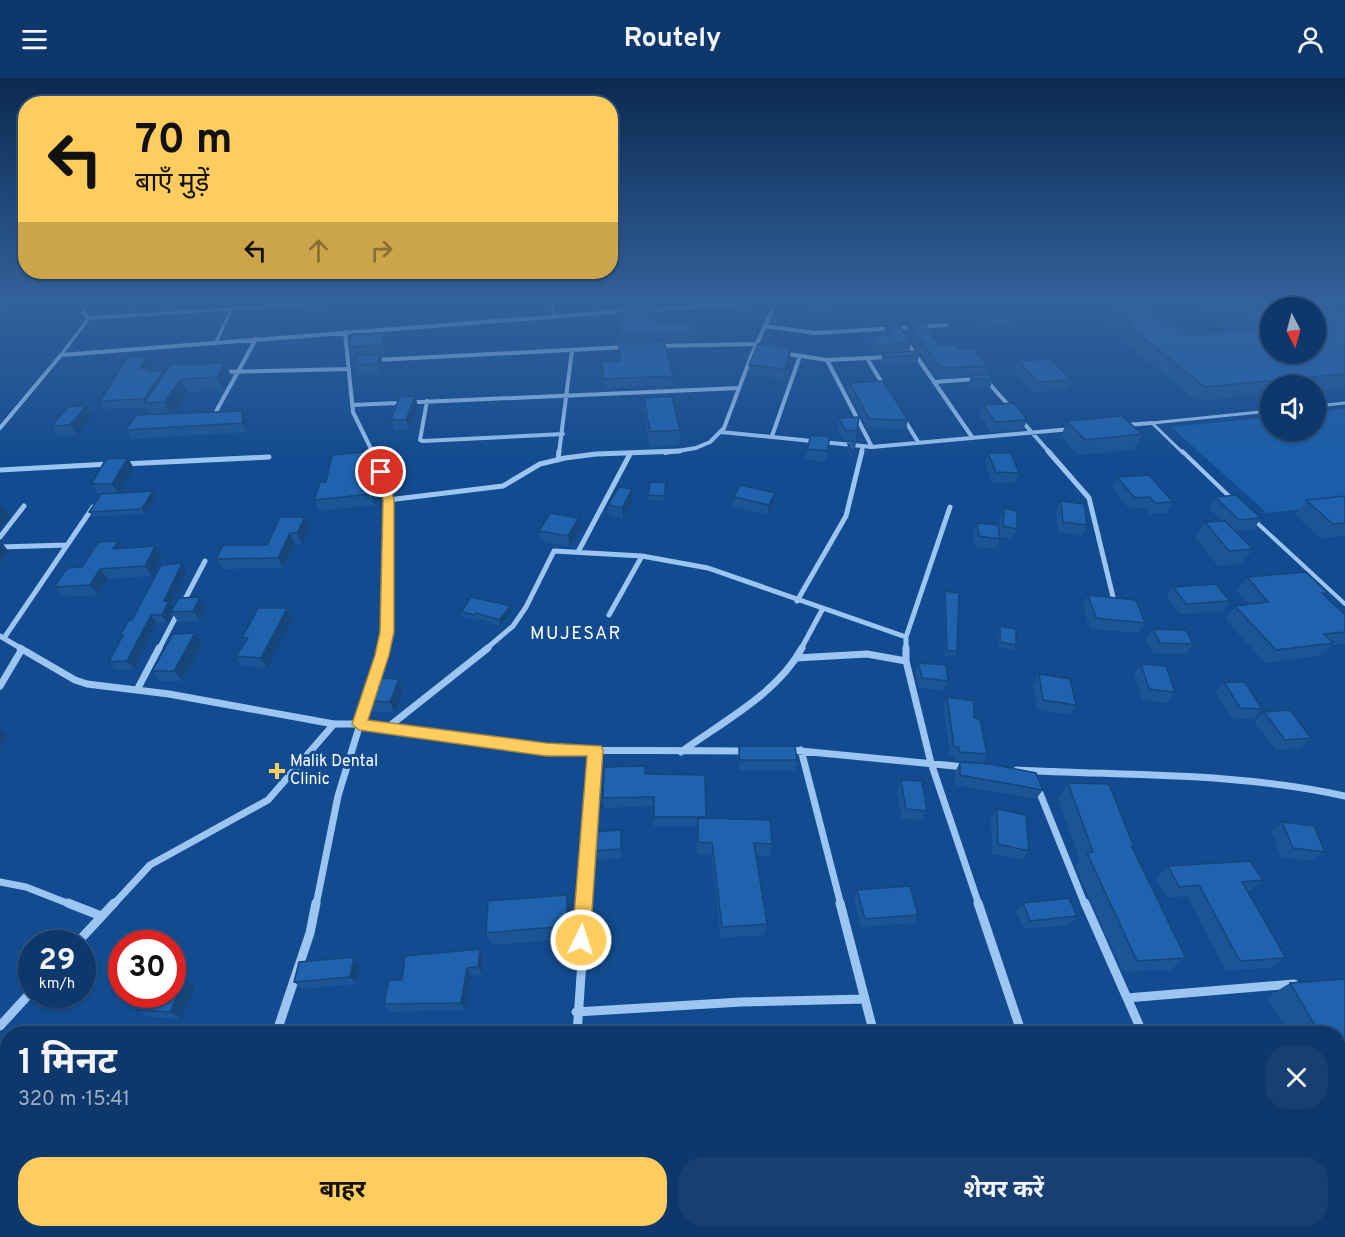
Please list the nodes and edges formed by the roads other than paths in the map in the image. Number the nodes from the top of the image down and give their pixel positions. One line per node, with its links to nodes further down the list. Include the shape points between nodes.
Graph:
1 (60, 356): 30 (street)
2 (248, 356): 16 (street)
3 (346, 356): 14 (street)
4 (450, 356): 11 (street)
5 (571, 356): 19 (street)
6 (751, 356): 18 (street)
7 (800, 356): 12 (street); 35 (street)
8 (895, 356): 10 (street)
9 (917, 356): 17 (street)
10 (867, 358): 12 (street); 20 (street)
11 (371, 360)
12 (827, 360): 39 (street)
13 (359, 361): 14 (street)
14 (347, 365): 16 (street); 23 (street)
15 (219, 372): 16 (street)
16 (240, 372): 27 (street, via 214,416)
17 (934, 382): 33 (street, via 979,378 988,381); 36 (street)
18 (739, 388): 19 (street); 32 (street)
19 (566, 394): 21 (street); 34 (street)
20 (889, 396)
21 (427, 401): 23 (street); 34 (street, via 420,440 423,441)
22 (1345, 404): 24 (lane)
23 (352, 405): 45 (street, via 378,462)
24 (1326, 405)
25 (1260, 412): 28 (lane)
26 (901, 414): 37 (street)
27 (207, 420)
28 (1152, 423): 29 (street); 46 (lane)
29 (1119, 426)
30 (0, 428)
31 (1075, 429): 33 (street)
32 (721, 432): 35 (street); 40 (street, via 713,440 692,448)
33 (1031, 432): 36 (street); 57 (street, via 1089,498)
34 (563, 434): 42 (street)
35 (772, 436): 38 (street)
36 (972, 437): 37 (street)
37 (918, 442): 39 (street)
38 (863, 446): 39 (street); 56 (street, via 846,516)
39 (872, 447)
40 (630, 454): 42 (street); 53 (street)
41 (269, 457): 43 (street)
42 (558, 460): 45 (street, via 538,465 503,486)
43 (0, 470)
44 (100, 498): 51 (street)
45 (388, 500): 69 (street, via 387,632)
46 (1238, 505)
47 (24, 506): 50 (street)
48 (950, 507): 62 (street)
49 (1246, 513): 58 (lane)
50 (0, 537)
51 (67, 545): 52 (street); 61 (street)
52 (0, 547)
53 (578, 552): 54 (street); 70 (street, via 552,552 526,608 513,626)
54 (642, 556): 56 (street, via 708,568); 60 (street)
55 (205, 561): 67 (street)
56 (797, 601): 59 (street)
57 (1114, 601)
58 (1345, 604)
59 (822, 609): 62 (street); 64 (street)
60 (609, 615)
61 (2, 637): 63 (street)
62 (906, 637): 65 (street)
63 (21, 649): 66 (street); 67 (street, via 75,680)
64 (796, 658): 65 (street, via 867,654); 75 (street, via 752,704)
65 (906, 662): 76 (street)
66 (0, 686)
67 (137, 690): 68 (street)
68 (334, 724): 69 (street); 82 (street, via 268,800 150,865)
69 (359, 724): 70 (street); 90 (street, via 338,796 310,933)
70 (387, 728): 71 (street, via 546,750)
71 (596, 750): 75 (street); 88 (street)
72 (779, 750): 73 (street)
73 (801, 750): 76 (street); 86 (street)
74 (758, 751): 75 (street)
75 (680, 752)
76 (931, 763): 77 (street); 93 (street)
77 (973, 768)
78 (1008, 770): 79 (street)
79 (1031, 771): 80 (street, via 1269,781); 85 (street)
80 (1345, 796)
81 (0, 882): 82 (street, via 26,887)
82 (101, 916): 83 (street)
83 (88, 930)
84 (1299, 984): 85 (street)
85 (1127, 998): 94 (street)
86 (865, 999): 88 (street); 92 (street)
87 (18, 1007): 89 (street)
88 (576, 1012): 91 (street)
89 (0, 1026)
90 (279, 1026)
91 (577, 1026)
92 (872, 1026)
93 (1019, 1026)
94 (1139, 1026)

